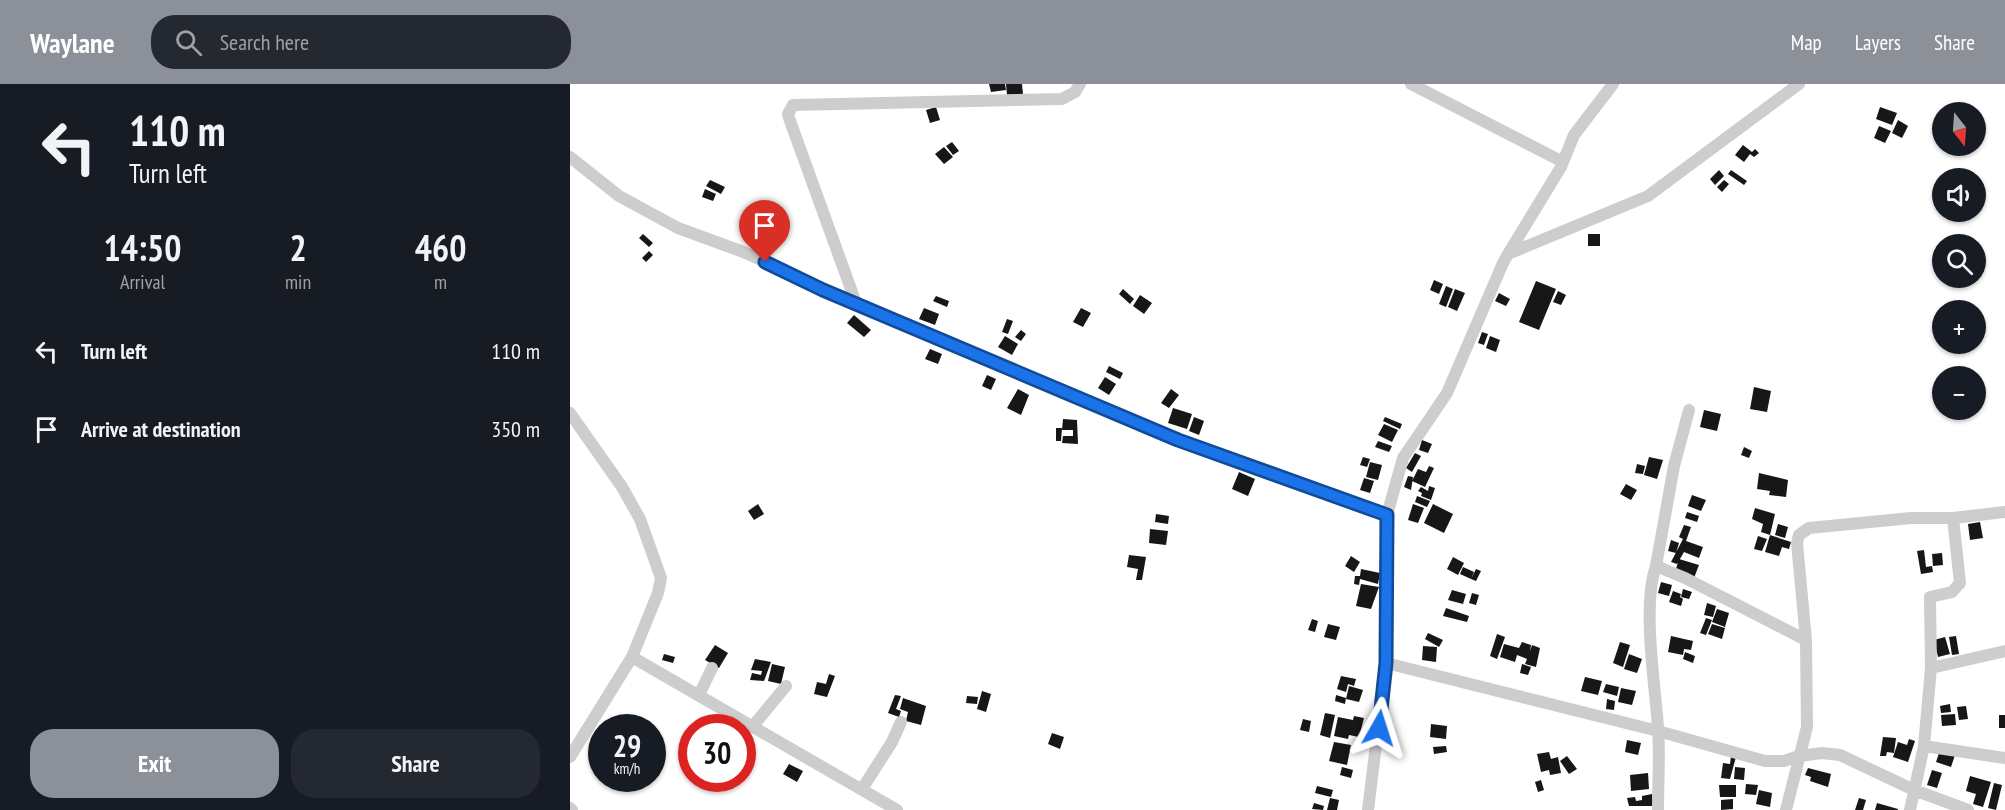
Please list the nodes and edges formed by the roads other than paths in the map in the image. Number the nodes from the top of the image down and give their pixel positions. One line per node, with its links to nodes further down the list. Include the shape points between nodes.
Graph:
1 (1080, 84): 8 (street, via 1062,99 794,105 789,118)
2 (1411, 84): 6 (street)
3 (1613, 84): 6 (street, via 1574,135)
4 (1798, 84): 7 (street, via 1648,196)
5 (570, 157): 8 (street, via 619,196 678,228 746,253)
6 (1563, 162): 7 (street)
7 (1508, 254): 12 (street, via 1447,393 1403,458)
8 (856, 303): 12 (street, via 1178,440)
9 (1689, 410): 14 (street, via 1674,466)
10 (570, 413): 17 (street, via 640,519 661,578)
11 (2005, 512): 13 (street)
12 (1387, 515): 18 (street)
13 (1953, 518): 15 (street, via 1911,518 1802,531 1797,543); 20 (street, via 1960,583 1952,592 1930,597)
14 (1656, 566): 15 (street); 27 (street, via 1651,581 1651,612)
15 (1806, 640): 29 (street, via 1807,727)
16 (2005, 651): 20 (street)
17 (632, 657): 22 (street); 30 (street)
18 (1386, 663): 27 (street); 35 (street)
19 (712, 668): 22 (street)
20 (1931, 668): 28 (street)
21 (786, 686): 24 (street)
22 (699, 695): 23 (street)
23 (732, 714)
24 (756, 722)
25 (901, 722): 32 (street)
26 (756, 728): 32 (street)
27 (1658, 730): 29 (street, via 1765,761); 36 (street)
28 (1924, 746): 31 (street); 33 (street)
29 (1798, 756): 33 (street, via 1840,755); 37 (street)
30 (570, 757)
31 (2005, 758)
32 (862, 789): 34 (street)
33 (1914, 790): 38 (street); 39 (street)
34 (897, 810)
35 (1368, 810)
36 (1658, 810)
37 (1786, 810)
38 (1910, 810)
39 (1968, 810)

